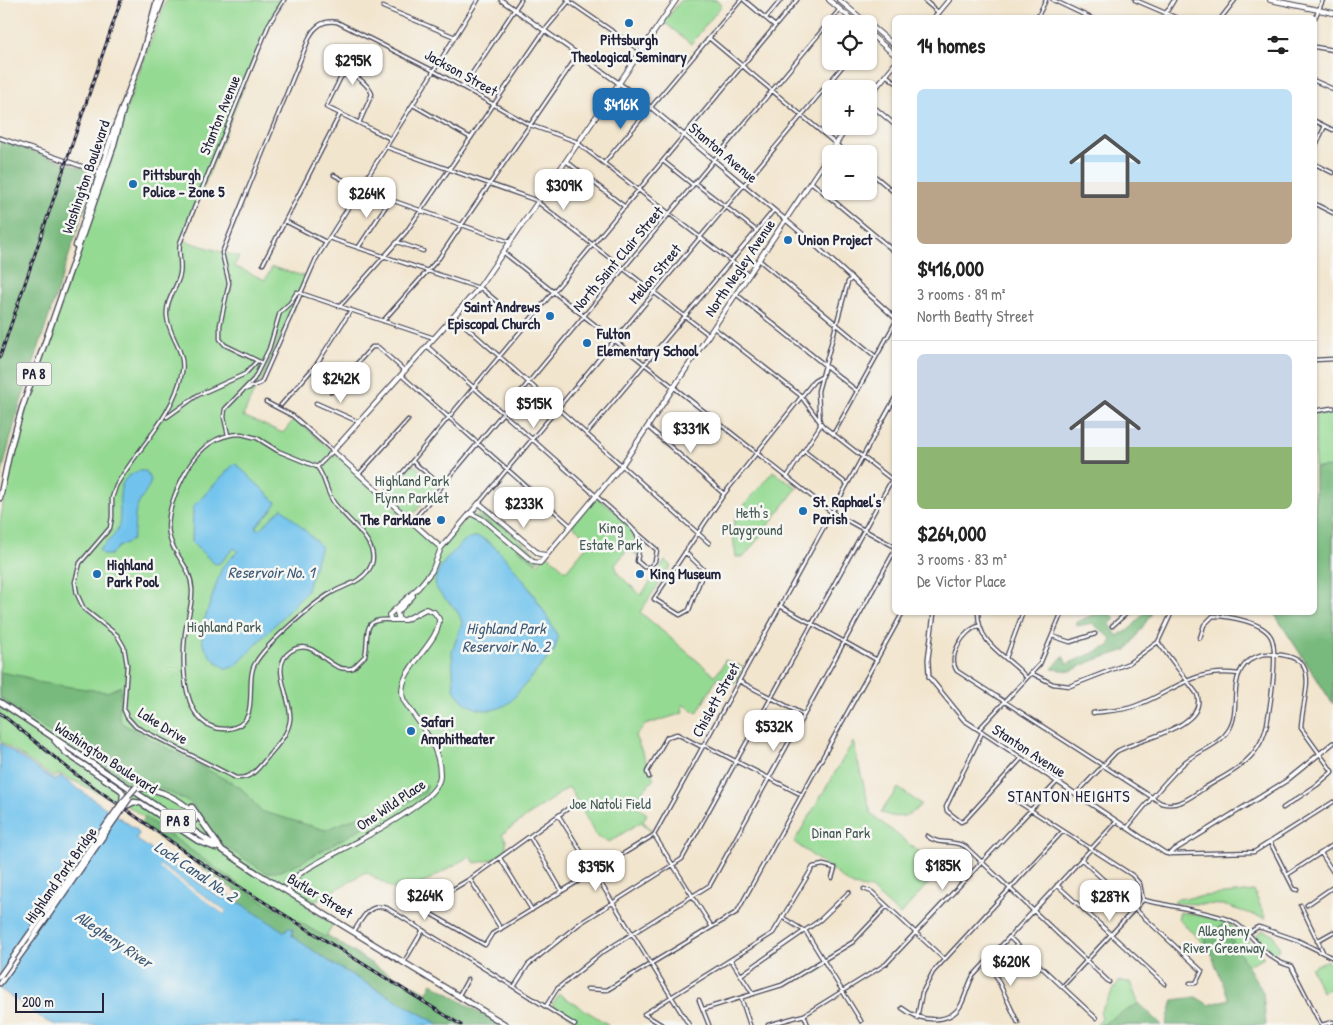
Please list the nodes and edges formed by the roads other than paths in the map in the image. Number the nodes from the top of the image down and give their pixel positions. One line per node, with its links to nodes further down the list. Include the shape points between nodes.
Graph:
1 (157, 0): 44 (highway, Washington Boulevard / PA 8)
2 (162, 0): 44 (highway, Washington Boulevard / PA 8)
3 (284, 0): 119 (street, Stanton Avenue, via 269,24)
4 (478, 0): 45 (street)
5 (501, 0): 26 (street, Stanton Avenue)
6 (521, 0): 26 (street)
7 (569, 0): 42 (street); 51 (street)
8 (676, 0): 51 (main road)
9 (743, 0): 40 (street); 46 (street)
10 (781, 0): 40 (street)
11 (797, 0): 41 (street)
12 (829, 0): 27 (main road)
13 (839, 0): 24 (main road)
14 (848, 0): 24 (street)
15 (924, 0): 29 (street)
16 (949, 0): 29 (main road)
17 (1046, 0): 35 (street)
18 (1053, 0): 36 (street)
19 (1135, 0): 30 (street)
20 (1174, 0): 30 (street)
21 (1235, 0): 38 (street)
22 (1270, 0): 28 (main road)
23 (1323, 0): 28 (street)
24 (845, 4): 33 (main road)
25 (383, 7): 45 (street)
26 (515, 9): 42 (street, Stanton Avenue); 63 (street)
27 (840, 10): 32 (main road); 65 (street, North Saint Clair Street)
28 (1319, 10): 31 (main road); 39 (street)
29 (938, 12): 34 (main road)
30 (1166, 13): 37 (street)
31 (1333, 13)
32 (846, 15)
33 (858, 15)
34 (936, 15)
35 (1038, 15)
36 (1085, 15)
37 (1170, 15)
38 (1222, 15)
39 (1316, 15)
40 (766, 18): 41 (street)
41 (775, 26): 54 (street)
42 (545, 30): 53 (street, Stanton Avenue); 66 (street)
43 (877, 31): 48 (main road)
44 (149, 33): 93 (highway, Washington Boulevard / PA 8)
45 (455, 37): 57 (street)
46 (709, 38): 54 (street); 68 (street)
47 (877, 40): 52 (main road)
48 (892, 44)
49 (1317, 47): 50 (street)
50 (1333, 50)
51 (641, 51): 60 (main road)
52 (892, 53)
53 (579, 54): 60 (street, Stanton Avenue); 75 (street)
54 (742, 66): 65 (street); 78 (street)
55 (892, 68): 58 (main road)
56 (840, 70): 71 (street, Mellon Street)
57 (434, 71): 63 (street, Jackson Street); 67 (street); 159 (street, Jackson Street, via 337,22 324,23 313,30 222,253 229,283 220,339)
58 (886, 75): 59 (street); 62 (main road)
59 (892, 80)
60 (620, 82): 68 (street, Stanton Avenue); 84 (main road)
61 (1317, 82): 64 (street)
62 (877, 86)
63 (463, 87): 66 (street, Jackson Street)
64 (1333, 89)
65 (772, 91): 71 (street); 87 (street, North Saint Clair Street)
66 (494, 104): 75 (street, Jackson Street); 81 (street)
67 (413, 105): 81 (street); 82 (street)
68 (651, 108): 78 (street, Stanton Avenue); 90 (street)
69 (877, 110): 72 (street)
70 (340, 114): 74 (street); 74 (street, via 326,107 341,77 350,73 372,94); 114 (street)
71 (802, 116): 85 (street); 100 (street, Mellon Street)
72 (892, 122)
73 (1317, 122): 76 (street)
74 (359, 123): 82 (street)
75 (530, 125): 84 (street, Jackson Street); 98 (street)
76 (1325, 126): 77 (street); 83 (street)
77 (1333, 130)
78 (684, 135): 87 (street, Stanton Avenue); 89 (street)
79 (842, 135): 85 (main road, North Negley Avenue)
80 (0, 138): 93 (street)
81 (471, 138): 92 (street)
82 (391, 139): 86 (street)
83 (1317, 142)
84 (578, 143): 88 (main road); 90 (street, Jackson Street)
85 (836, 144): 97 (main road, North Negley Avenue)
86 (386, 147): 92 (street); 101 (street)
87 (714, 160): 99 (street, North Saint Clair Street); 100 (street, Stanton Avenue)
88 (566, 161): 105 (main road); 107 (street)
89 (663, 161): 99 (street); 102 (street)
90 (604, 164): 102 (street, Jackson Street)
91 (1317, 165): 94 (street)
92 (449, 169): 98 (street); 109 (street)
93 (102, 173): 210 (highway, Washington Boulevard / PA 8, via 17,424)
94 (1333, 173)
95 (334, 175): 101 (street)
96 (877, 178): 103 (street)
97 (811, 182): 113 (main road, North Negley Avenue); 125 (street)
98 (490, 184): 105 (street); 115 (street)
99 (694, 184): 108 (street); 112 (street, North Saint Clair Street)
100 (744, 185): 108 (street, Mellon Street); 110 (street, Stanton Avenue)
101 (360, 189): 104 (street); 117 (street)
102 (639, 190): 107 (street); 112 (street, Jackson Street)
103 (892, 190)
104 (390, 200): 109 (street); 124 (street)
105 (538, 202): 122 (main road); 123 (street)
106 (1317, 205): 111 (street)
107 (625, 206): 123 (street)
108 (726, 207): 116 (street); 118 (street, Mellon Street)
109 (421, 210): 115 (street); 121 (street)
110 (774, 210): 113 (street, Stanton Avenue); 116 (street)
111 (1333, 213)
112 (670, 214): 118 (street, Jackson Street); 132 (street, North Saint Clair Street)
113 (785, 220): 129 (main road, North Negley Avenue); 135 (street, Stanton Avenue)
114 (285, 221): 120 (street); 131 (street)
115 (462, 225): 122 (street); 133 (street)
116 (757, 231): 130 (street)
117 (329, 238): 120 (street); 124 (street)
118 (700, 238): 130 (street, Jackson Street); 139 (street, Mellon Street)
119 (182, 240): 183 (street, Lake Drive, via 180,274 166,312 183,368)
120 (326, 242): 137 (street)
121 (397, 242): 126 (street); 128 (street)
122 (510, 242): 127 (main road)
123 (593, 245): 132 (street); 138 (street)
124 (358, 248): 128 (street)
125 (892, 250)
126 (423, 251)
127 (503, 252): 136 (main road); 138 (street)
128 (384, 257): 133 (street); 141 (street)
129 (759, 260): 134 (main road, North Negley Avenue); 149 (street)
130 (731, 262): 134 (street, Jackson Street); 147 (street)
131 (263, 264)
132 (624, 269): 139 (street); 146 (street, North Saint Clair Street)
133 (427, 272): 136 (street); 148 (street)
134 (749, 275): 140 (main road, North Negley Avenue)
135 (852, 278): 144 (street, Stanton Avenue); 149 (street, via 848,282)
136 (478, 289): 142 (street); 145 (main road)
137 (302, 292): 141 (street); 161 (street, via 297,292 280,312 270,348); 170 (street, via 261,383)
138 (553, 292): 146 (street); 156 (street)
139 (654, 293): 147 (street); 154 (street, Mellon Street)
140 (736, 294): 150 (main road, North Negley Avenue); 163 (street)
141 (340, 306): 143 (street)
142 (506, 309)
143 (351, 310): 148 (street); 177 (street, via 316,365)
144 (892, 315)
145 (454, 316): 153 (main road); 156 (street)
146 (584, 316): 154 (street); 167 (street, North Saint Clair Street)
147 (684, 317): 152 (street); 162 (street)
148 (383, 321): 153 (street)
149 (837, 325): 157 (street); 163 (street)
150 (714, 328): 152 (main road, North Negley Avenue); 173 (street)
151 (892, 328): 157 (street)
152 (709, 335): 169 (main road, North Negley Avenue)
153 (434, 338): 155 (main road)
154 (614, 340): 162 (street); 178 (street, Mellon Street)
155 (427, 346): 164 (main road); 168 (street)
156 (499, 356): 167 (street); 168 (street)
157 (876, 357): 171 (street)
158 (1333, 359): 160 (street)
159 (257, 360): 161 (street); 183 (street, via 245,374 198,395)
160 (1317, 360)
161 (262, 363): 170 (street)
162 (645, 364): 169 (street); 188 (street)
163 (826, 366): 166 (street); 171 (street)
164 (405, 370): 165 (main road); 172 (street, via 378,347 372,347)
165 (401, 375): 182 (street); 185 (main road)
166 (823, 376): 173 (street, via 814,381); 186 (street, via 818,391)
167 (529, 383): 178 (street); 181 (street, North Saint Clair Street)
168 (473, 387): 181 (street); 182 (street)
169 (674, 388): 187 (main road, North Negley Avenue); 195 (street)
170 (244, 390): 190 (street, via 224,410)
171 (857, 391): 189 (street)
172 (332, 392)
173 (802, 397): 186 (street); 195 (street)
174 (266, 402): 193 (street, via 292,416)
175 (316, 404): 185 (street)
176 (892, 404): 196 (street, Chislett Street)
177 (281, 405)
178 (557, 408): 188 (street); 191 (street, Mellon Street)
179 (1333, 408): 180 (street)
180 (1317, 412)
181 (503, 413): 191 (street); 192 (street, North Saint Clair Street)
182 (448, 417): 192 (street); 197 (street)
183 (166, 418): 239 (street, Lake Drive, via 116,486 110,528 83,558 76,577 77,594 84,609 117,635 124,647 127,672 124,710 133,724 227,774 247,778 258,770 288,727 290,705 281,668 287,655 305,647 337,668 353,668 365,656 368,628 378,621)
184 (408, 420): 201 (street)
185 (359, 422): 193 (main road)
186 (820, 422): 189 (street); 194 (street)
187 (648, 427): 198 (main road, North Negley Avenue); 207 (street)
188 (586, 434): 198 (street)
189 (834, 434): 196 (street)
190 (228, 435): 199 (street, via 253,436 278,451); 199 (street, via 209,444 195,460 179,488 168,524 171,541 187,567 192,586 184,646 188,696 195,713 213,727 230,728 245,720 251,706 251,676 260,654 319,601 364,575 372,563 369,542 333,501)
191 (532, 439): 200 (street, Mellon Street); 209 (street)
192 (478, 443): 200 (street); 206 (street, North Saint Clair Street)
193 (333, 451): 199 (street); 201 (main road)
194 (804, 452): 202 (street); 205 (street)
195 (756, 453): 202 (street); 207 (street)
196 (863, 457): 203 (street); 205 (street, Chislett Street)
197 (412, 461): 206 (street); 208 (street)
198 (622, 465): 209 (main road, North Negley Avenue); 218 (street)
199 (317, 467)
200 (507, 469): 211 (street, Mellon Street); 215 (street)
201 (359, 474): 208 (main road)
202 (787, 477): 212 (street)
203 (892, 479)
204 (892, 482): 216 (street)
205 (847, 484): 212 (street, Chislett Street)
206 (442, 486): 214 (street, North Saint Clair Street)
207 (724, 494): 218 (street)
208 (383, 496): 214 (main road)
209 (596, 496): 215 (main road, North Negley Avenue); 217 (street)
210 (0, 498)
211 (479, 503): 213 (main road, Mellon Street); 226 (main road, via 539,554)
212 (832, 512): 216 (street); 228 (street, Chislett Street)
213 (470, 513): 223 (main road, Mellon Street); 226 (main road, North Negley Avenue, via 533,562 540,564)
214 (412, 522): 223 (main road)
215 (571, 526): 226 (main road, North Negley Avenue)
216 (864, 530): 222 (street); 241 (street)
217 (635, 531): 219 (street); 221 (street)
218 (698, 533): 220 (street); 224 (street)
219 (646, 540): 221 (street); 221 (street, via 657,552 649,568 637,561)
220 (709, 543)
221 (640, 544)
222 (892, 546)
223 (441, 548): 227 (main road, via 432,571)
224 (685, 552): 224 (street, via 703,569 689,610 676,614 654,599)
225 (892, 554): 247 (street)
226 (546, 555)
227 (419, 587): 239 (main road, via 390,613); 240 (main road, via 397,613)
228 (780, 606): 241 (street); 255 (street, Chislett Street)
229 (901, 615): 251 (street)
230 (934, 615): 262 (street, Stanton Avenue, via 929,677 954,709)
231 (978, 615): 242 (street)
232 (1022, 615): 250 (street)
233 (1061, 615): 245 (street)
234 (1125, 615): 243 (street)
235 (1171, 615): 248 (street)
236 (1212, 615): 246 (street, via 1204,625)
237 (1218, 615): 238 (street)
238 (1223, 616): 249 (street, via 1261,627 1272,638)
239 (391, 620): 240 (main road, One Wild Place)
240 (398, 620): 312 (main road, One Wild Place, via 426,609 434,612 439,622 436,633 409,672 402,694 428,735 438,762 440,775 436,790 371,834 303,871)
241 (812, 624): 247 (street); 257 (street)
242 (979, 626): 250 (street, via 988,645); 259 (street, via 967,631 959,641 954,668)
243 (1112, 626)
244 (1095, 634): 245 (street, via 1070,642)
245 (1052, 636): 252 (street, via 1043,658)
246 (1200, 638)
247 (844, 642): 251 (street); 261 (street)
248 (1158, 642): 252 (street, via 1129,663 1070,686 1053,684); 256 (street)
249 (1274, 655): 253 (street, via 1256,656 1245,664); 267 (street, via 1296,657 1304,666 1301,728); 279 (street, via 1267,723 1264,736 1254,752 1237,768 1182,802 1169,805)
250 (1006, 658): 254 (street)
251 (877, 660): 276 (street)
252 (1031, 674): 254 (street)
253 (1239, 674): 256 (street, via 1212,672); 279 (street, via 1234,716 1228,732 1185,762)
254 (1026, 677): 259 (street)
255 (739, 681): 257 (street); 266 (street, Chislett Street)
256 (1187, 681): 260 (street, via 1136,706); 270 (street, via 1200,702 1195,714 1168,731 1123,747)
257 (771, 698): 261 (street); 269 (street)
258 (0, 702): 264 (highway, Washington Boulevard / PA 8)
259 (1005, 702): 262 (street); 270 (street)
260 (1093, 713)
261 (804, 716): 273 (street)
262 (978, 730): 263 (street, Stanton Avenue)
263 (982, 733): 268 (street, Stanton Avenue); 268 (street, via 946,809 962,822)
264 (51, 737): 275 (highway, Washington Boulevard / PA 8); 282 (highway, via 66,753 119,788 124,794)
265 (1333, 743): 267 (street)
266 (703, 746): 269 (street); 272 (street, via 677,734 667,737 647,772); 289 (street, Chislett Street)
267 (1319, 754): 271 (street); 297 (street, via 1286,781)
268 (1021, 759): 274 (street, Stanton Avenue)
269 (736, 761): 273 (street); 301 (street, via 682,859)
270 (1103, 766): 277 (street); 279 (street)
271 (1333, 771): 283 (street)
272 (649, 777)
273 (770, 778): 276 (street); 315 (street, via 710,885)
274 (1057, 782): 277 (street, Stanton Avenue); 284 (street)
275 (136, 789): 275 (highway, via 151,788 184,804 194,813 194,821 186,821); 282 (highway, bridge); 295 (highway, Washington Boulevard / PA 8); 295 (highway, via 142,785 152,786 188,804)
276 (802, 795): 327 (street, via 737,912)
277 (1076, 795): 286 (street, Stanton Avenue)
278 (1012, 798): 284 (street)
279 (1154, 798): 287 (street)
280 (577, 802): 285 (street)
281 (1333, 802): 292 (street)
282 (123, 805): 295 (highway, via 141,803 198,841); 349 (highway, Highland Park Bridge, bridge); 352 (highway, Highland Park Bridge, bridge)
283 (1283, 808)
284 (1031, 810): 288 (street); 300 (street)
285 (559, 816): 291 (street); 302 (street)
286 (1116, 821): 287 (street, Stanton Avenue); 294 (street)
287 (1127, 828): 297 (street, Stanton Avenue)
288 (1063, 831): 294 (street); 308 (street)
289 (654, 835): 301 (street); 302 (street, Chislett Street)
290 (927, 836): 300 (street, via 940,843 966,846)
291 (530, 837): 298 (street); 313 (street)
292 (1270, 842): 297 (street, via 1250,852); 304 (street)
293 (1333, 845): 296 (street)
294 (1091, 849): 299 (street); 317 (street, via 1137,879)
295 (223, 851): 312 (highway, Butler Street / PA 8)
296 (1321, 853): 303 (street); 304 (street)
297 (1169, 854)
298 (500, 858): 306 (street); 324 (street)
299 (1081, 859): 307 (street); 323 (street)
300 (982, 862): 308 (street); 333 (street)
301 (673, 865): 315 (street); 318 (street)
302 (594, 872): 313 (street, Chislett Street); 318 (street)
303 (1333, 872)
304 (1287, 875): 311 (street, via 1294,889)
305 (832, 878): 326 (street, via 835,868 813,867)
306 (470, 879): 322 (street); 328 (street)
307 (1057, 885): 325 (street); 336 (street)
308 (1010, 887): 325 (street); 342 (street)
309 (1333, 887): 319 (street)
310 (864, 889): 320 (street)
311 (1298, 890)
312 (287, 891): 331 (highway, Butler Street / PA 8)
313 (562, 891): 324 (street, Chislett Street)
314 (849, 892): 330 (street)
315 (693, 896): 327 (street); 335 (street)
316 (406, 899): 322 (street)
317 (1143, 900): 323 (street); 334 (street, via 1233,921)
318 (613, 903): 335 (street); 356 (street, via 579,924 528,965)
319 (1307, 905)
320 (887, 906): 333 (street); 344 (street, via 853,942)
321 (1301, 906): 338 (street)
322 (423, 907): 328 (street, Chislett Street, via 485,945 492,934)
323 (1135, 909): 336 (street); 354 (street, via 1202,971 1196,983)
324 (532, 910): 328 (street, Chislett Street)
325 (1034, 910): 337 (street); 345 (street)
326 (782, 917): 330 (street); 341 (street, via 773,933)
327 (712, 928): 347 (street)
328 (501, 929)
329 (423, 930): 331 (street, via 379,906 366,912); 346 (street); 356 (street)
330 (805, 930): 344 (street); 348 (street)
331 (354, 931): 346 (highway, Butler Street / PA 8)
332 (1333, 932): 338 (street)
333 (916, 933): 342 (street); 358 (street, via 886,964)
334 (1248, 933): 339 (street, via 1262,928 1297,940); 381 (street, via 1278,963 1291,966)
335 (632, 934): 347 (street); 364 (street, via 600,954 557,989)
336 (1111, 935): 345 (street); 353 (street)
337 (1009, 937): 343 (street); 355 (street)
338 (1317, 941): 339 (street)
339 (1323, 954): 340 (street)
340 (1333, 958)
341 (731, 959): 348 (street); 361 (street)
342 (944, 959): 368 (street, via 926,982)
343 (988, 959): 368 (street, via 973,976 961,1006 950,1017 929,1023); 372 (street)
344 (823, 960): 358 (street); 359 (street, via 782,985)
345 (1086, 961): 351 (street); 355 (street)
346 (404, 962): 360 (highway, Butler Street / PA 8)
347 (651, 965): 357 (street, via 607,990); 361 (street)
348 (740, 975): 359 (street)
349 (0, 976)
350 (468, 979): 360 (street)
351 (1108, 982)
352 (0, 983)
353 (1165, 984)
354 (1190, 984)
355 (1062, 986): 369 (street)
356 (514, 987): 364 (street)
357 (588, 989)
358 (842, 991): 367 (street); 370 (street)
359 (753, 994): 362 (street)
360 (459, 996): 373 (highway, Butler Street / PA 8)
361 (671, 997): 375 (street, via 644,1014); 376 (street)
362 (741, 998): 366 (street); 378 (street)
363 (699, 1000): 366 (street)
364 (546, 1006): 374 (street)
365 (902, 1008): 368 (street)
366 (704, 1009): 377 (street)
367 (804, 1015): 379 (street); 380 (street)
368 (917, 1018)
369 (1096, 1018)
370 (861, 1021)
371 (1333, 1022): 381 (street)
372 (1018, 1023)
373 (506, 1025)
374 (574, 1025)
375 (662, 1025)
376 (689, 1025)
377 (709, 1025)
378 (750, 1025)
379 (768, 1025)
380 (808, 1025)
381 (1321, 1025)

